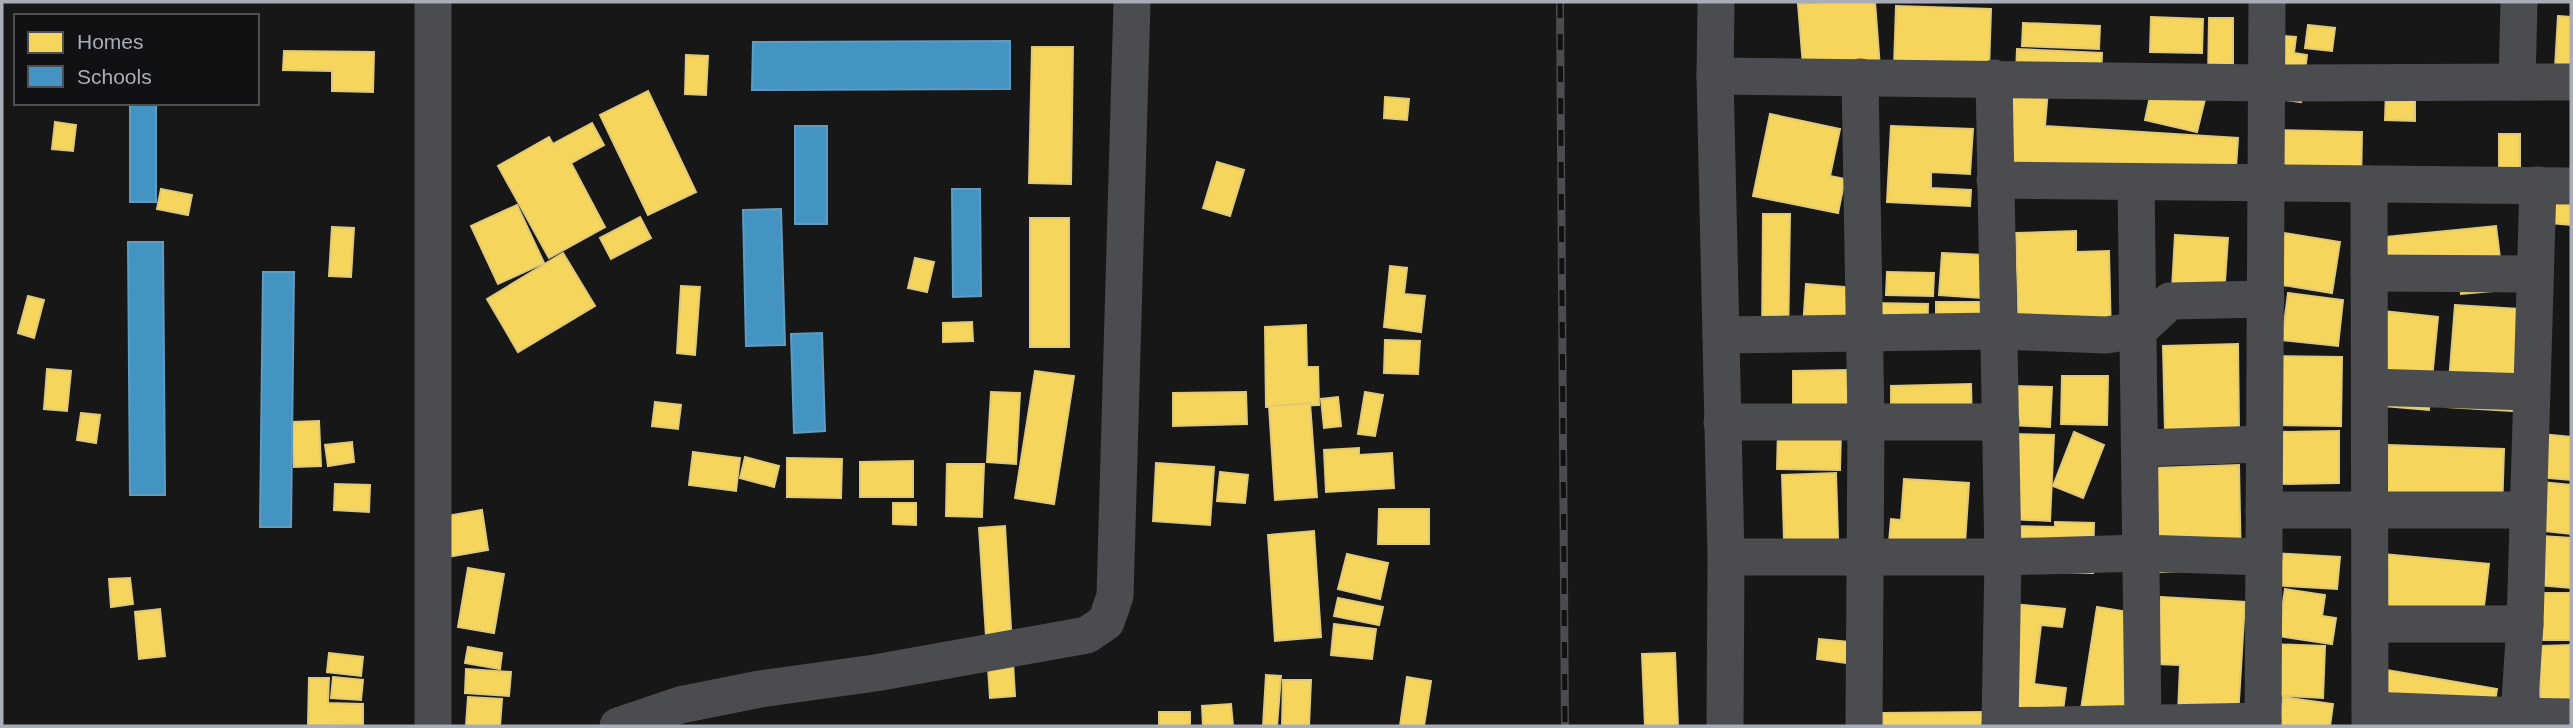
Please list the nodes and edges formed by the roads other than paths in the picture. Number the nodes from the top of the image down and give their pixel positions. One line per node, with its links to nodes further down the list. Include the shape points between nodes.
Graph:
1 (433, 2): 46 (street)
2 (1132, 2): 47 (street, via 1115,596 1106,622 1087,635 760,689 680,705)
3 (1716, 2): 6 (street)
4 (2267, 2): 11 (street)
5 (2519, 2): 9 (street)
6 (1715, 76): 7 (street); 23 (street)
7 (1860, 77): 8 (street); 22 (street)
8 (1994, 78): 11 (street); 12 (street)
9 (2517, 82): 10 (street); 11 (street)
10 (2571, 82)
11 (2266, 83): 14 (street)
12 (1995, 180): 13 (street); 21 (street)
13 (2136, 182): 14 (street); 20 (street)
14 (2266, 183): 15 (street); 19 (street)
15 (2369, 184): 16 (street); 17 (street)
16 (2554, 186): 18 (street)
17 (2369, 273): 18 (street); 24 (street)
18 (2535, 274): 25 (street)
19 (2266, 299): 20 (street, via 2170,301); 29 (street)
20 (2138, 330): 21 (street, via 2106,335); 30 (street)
21 (1997, 331): 22 (street); 28 (street)
22 (1865, 334): 23 (street); 26 (street)
23 (1721, 335): 27 (street)
24 (2370, 387): 25 (street); 32 (street)
25 (2530, 393): 33 (street)
26 (1866, 421): 27 (street); 28 (street); 36 (street)
27 (1722, 422): 35 (street)
28 (2001, 422): 37 (street)
29 (2264, 444): 30 (street); 31 (street)
30 (2141, 448): 34 (street)
31 (2264, 510): 32 (street); 38 (street)
32 (2370, 510): 33 (street); 39 (street)
33 (2528, 510): 40 (street)
34 (2141, 553): 37 (street); 38 (street); 44 (street)
35 (1726, 557): 36 (street); 48 (street)
36 (1866, 557): 37 (street); 49 (street)
37 (2003, 557): 50 (street)
38 (2264, 557): 45 (street)
39 (2370, 624): 40 (street); 43 (street)
40 (2525, 624): 41 (street)
41 (2519, 716): 42 (street); 43 (street)
42 (2571, 717)
43 (2370, 718)
44 (2143, 724): 45 (street); 50 (street)
45 (2263, 724)
46 (433, 726)
47 (618, 726)
48 (1725, 726)
49 (1864, 726)
50 (2000, 726)

